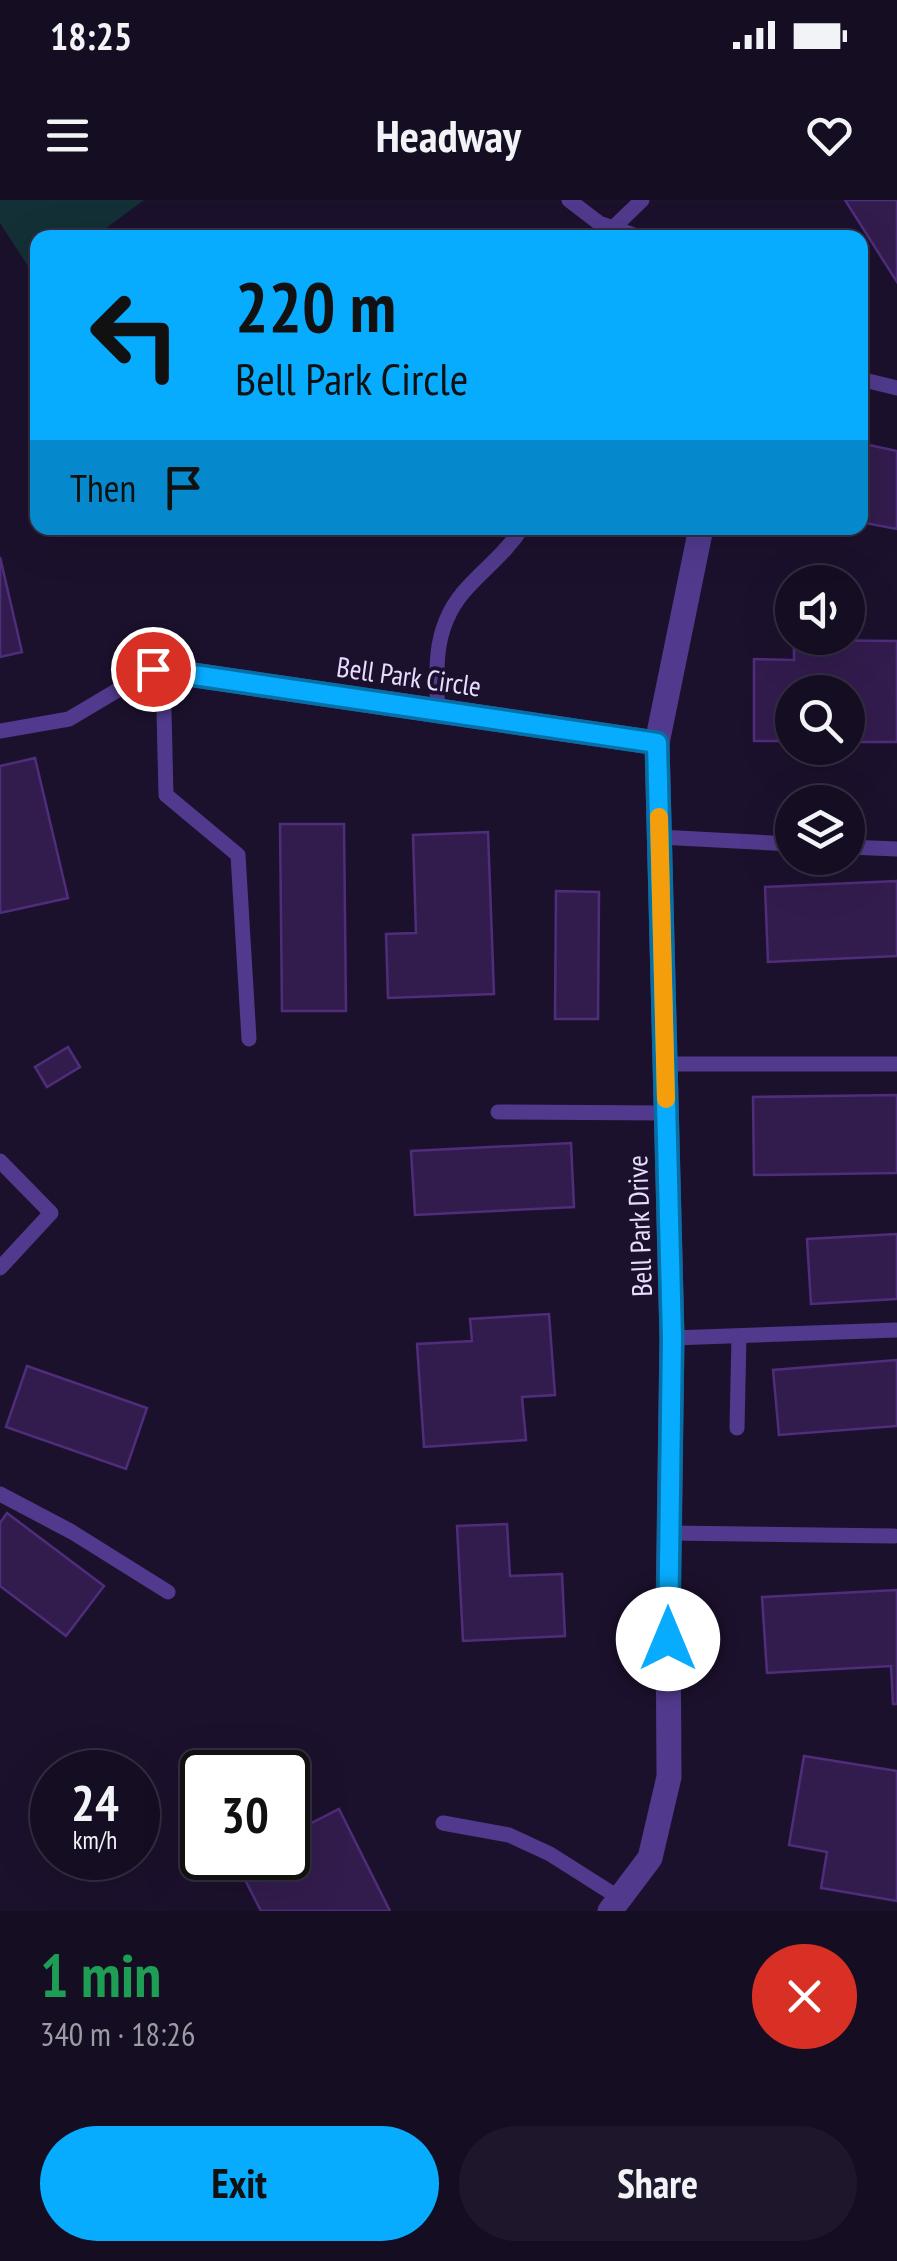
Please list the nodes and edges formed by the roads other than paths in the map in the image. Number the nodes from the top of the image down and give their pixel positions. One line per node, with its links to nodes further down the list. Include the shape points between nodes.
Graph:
1 (569, 200): 3 (lane)
2 (642, 200): 3 (lane)
3 (613, 228): 4 (lane)
4 (619, 230)
5 (868, 381): 6 (lane)
6 (897, 388)
7 (517, 535): 10 (lane, via 444,620 435,662)
8 (701, 535): 12 (street, Bell Park Drive)
9 (158, 670): 10 (street, Bell Park Circle); 11 (lane, via 68,719); 17 (lane, via 166,795 238,855)
10 (438, 711): 12 (street, Bell Park Circle)
11 (0, 731)
12 (657, 743): 13 (street, Bell Park Drive)
13 (659, 837): 14 (lane); 18 (street, Bell Park Drive)
14 (775, 843)
15 (865, 848): 16 (lane)
16 (897, 850)
17 (249, 1039)
18 (665, 1064): 19 (lane); 21 (street, Bell Park Drive)
19 (897, 1064)
20 (498, 1112): 21 (lane)
21 (666, 1113): 26 (street, Bell Park Drive)
22 (0, 1161): 23 (lane, via 51,1214)
23 (0, 1268)
24 (897, 1330): 25 (lane)
25 (740, 1336): 26 (lane); 27 (lane)
26 (672, 1338): 29 (street, Bell Park Drive)
27 (736, 1428)
28 (0, 1494): 31 (lane)
29 (669, 1533): 30 (lane); 33 (street, Bell Park Drive, via 670,1777 650,1858)
30 (894, 1536)
31 (168, 1592)
32 (443, 1823): 33 (lane, via 509,1835 550,1854)
33 (615, 1905)

